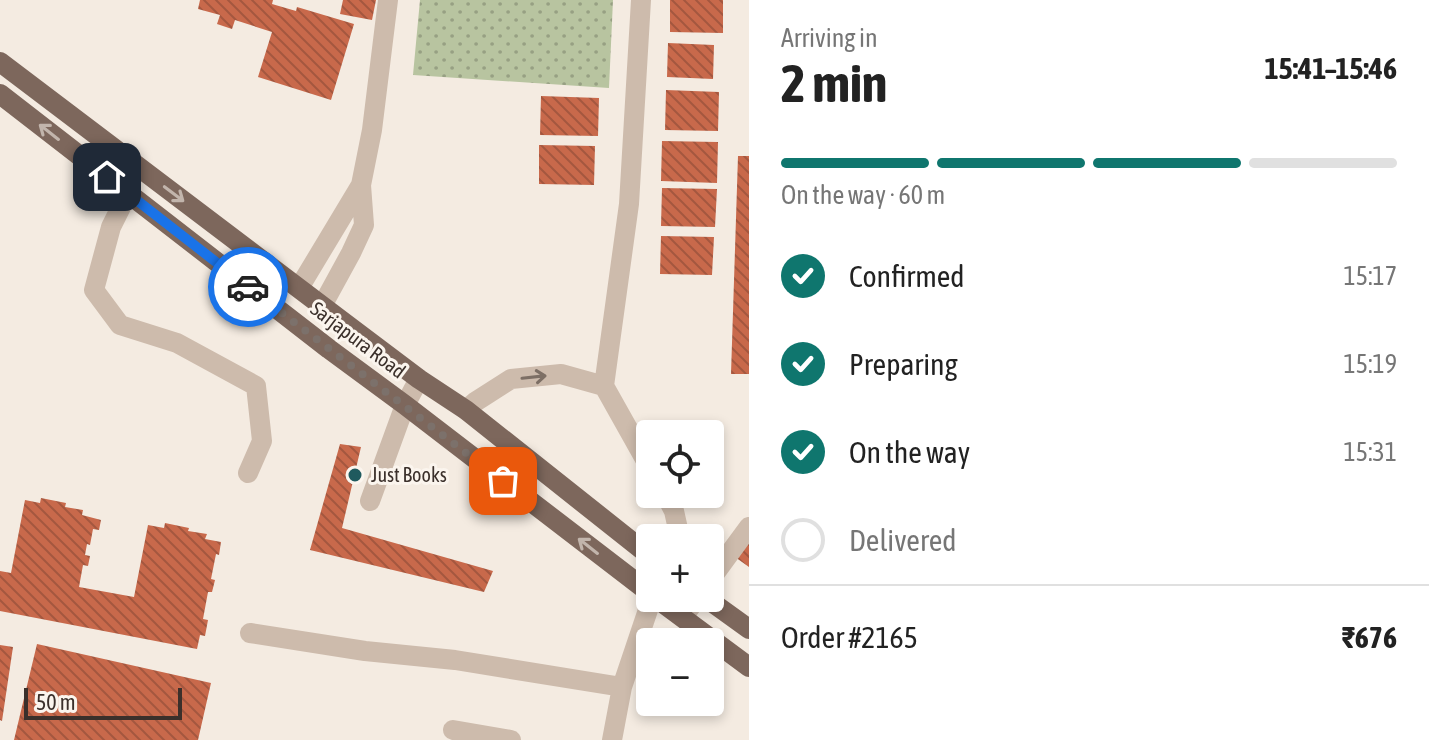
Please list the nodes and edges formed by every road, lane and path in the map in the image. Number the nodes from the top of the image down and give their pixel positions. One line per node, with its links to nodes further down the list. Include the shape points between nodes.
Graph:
1 (388, 0): 5 (lane)
2 (641, 0): 12 (lane, via 629,204)
3 (0, 62): 7 (main road, Sarjapura Road, one-way to 7)
4 (0, 94): 6 (main road, Sarjapura Road, one-way to 4)
5 (361, 185): 7 (lane); 8 (lane, via 364,225)
6 (128, 193): 10 (main road, Sarjapura Road); 16 (lane, via 111,227 94,290 120,325 177,343 256,386 262,441)
7 (299, 288): 8 (main road, Sarjapura Road)
8 (322, 306): 9 (main road, Sarjapura Road)
9 (346, 324): 10 (main road); 11 (main road, Sarjapura Road)
10 (329, 349): 13 (main road, Sarjapura Road)
11 (419, 379): 13 (lane); 14 (main road, Sarjapura Road)
12 (604, 386): 14 (lane, one-way to 12, via 511,379 561,374); 15 (lane)
13 (405, 405): 17 (lane); 21 (main road, Sarjapura Road, one-way to 13)
14 (466, 410): 19 (main road, Sarjapura Road)
15 (636, 443)
16 (248, 473)
17 (370, 501)
18 (749, 527): 20 (lane)
19 (636, 545)
20 (724, 561)
21 (636, 583)
22 (724, 611): 27 (main road)
23 (648, 612): 30 (lane)
24 (676, 612): 26 (main road, Sarjapura Road)
25 (687, 612): 26 (lane)
26 (683, 617): 29 (main road, Sarjapura Road)
27 (749, 629)
28 (250, 633): 30 (lane)
29 (749, 667)
30 (622, 687): 33 (lane)
31 (453, 730): 32 (lane)
32 (511, 740)
33 (612, 740)

